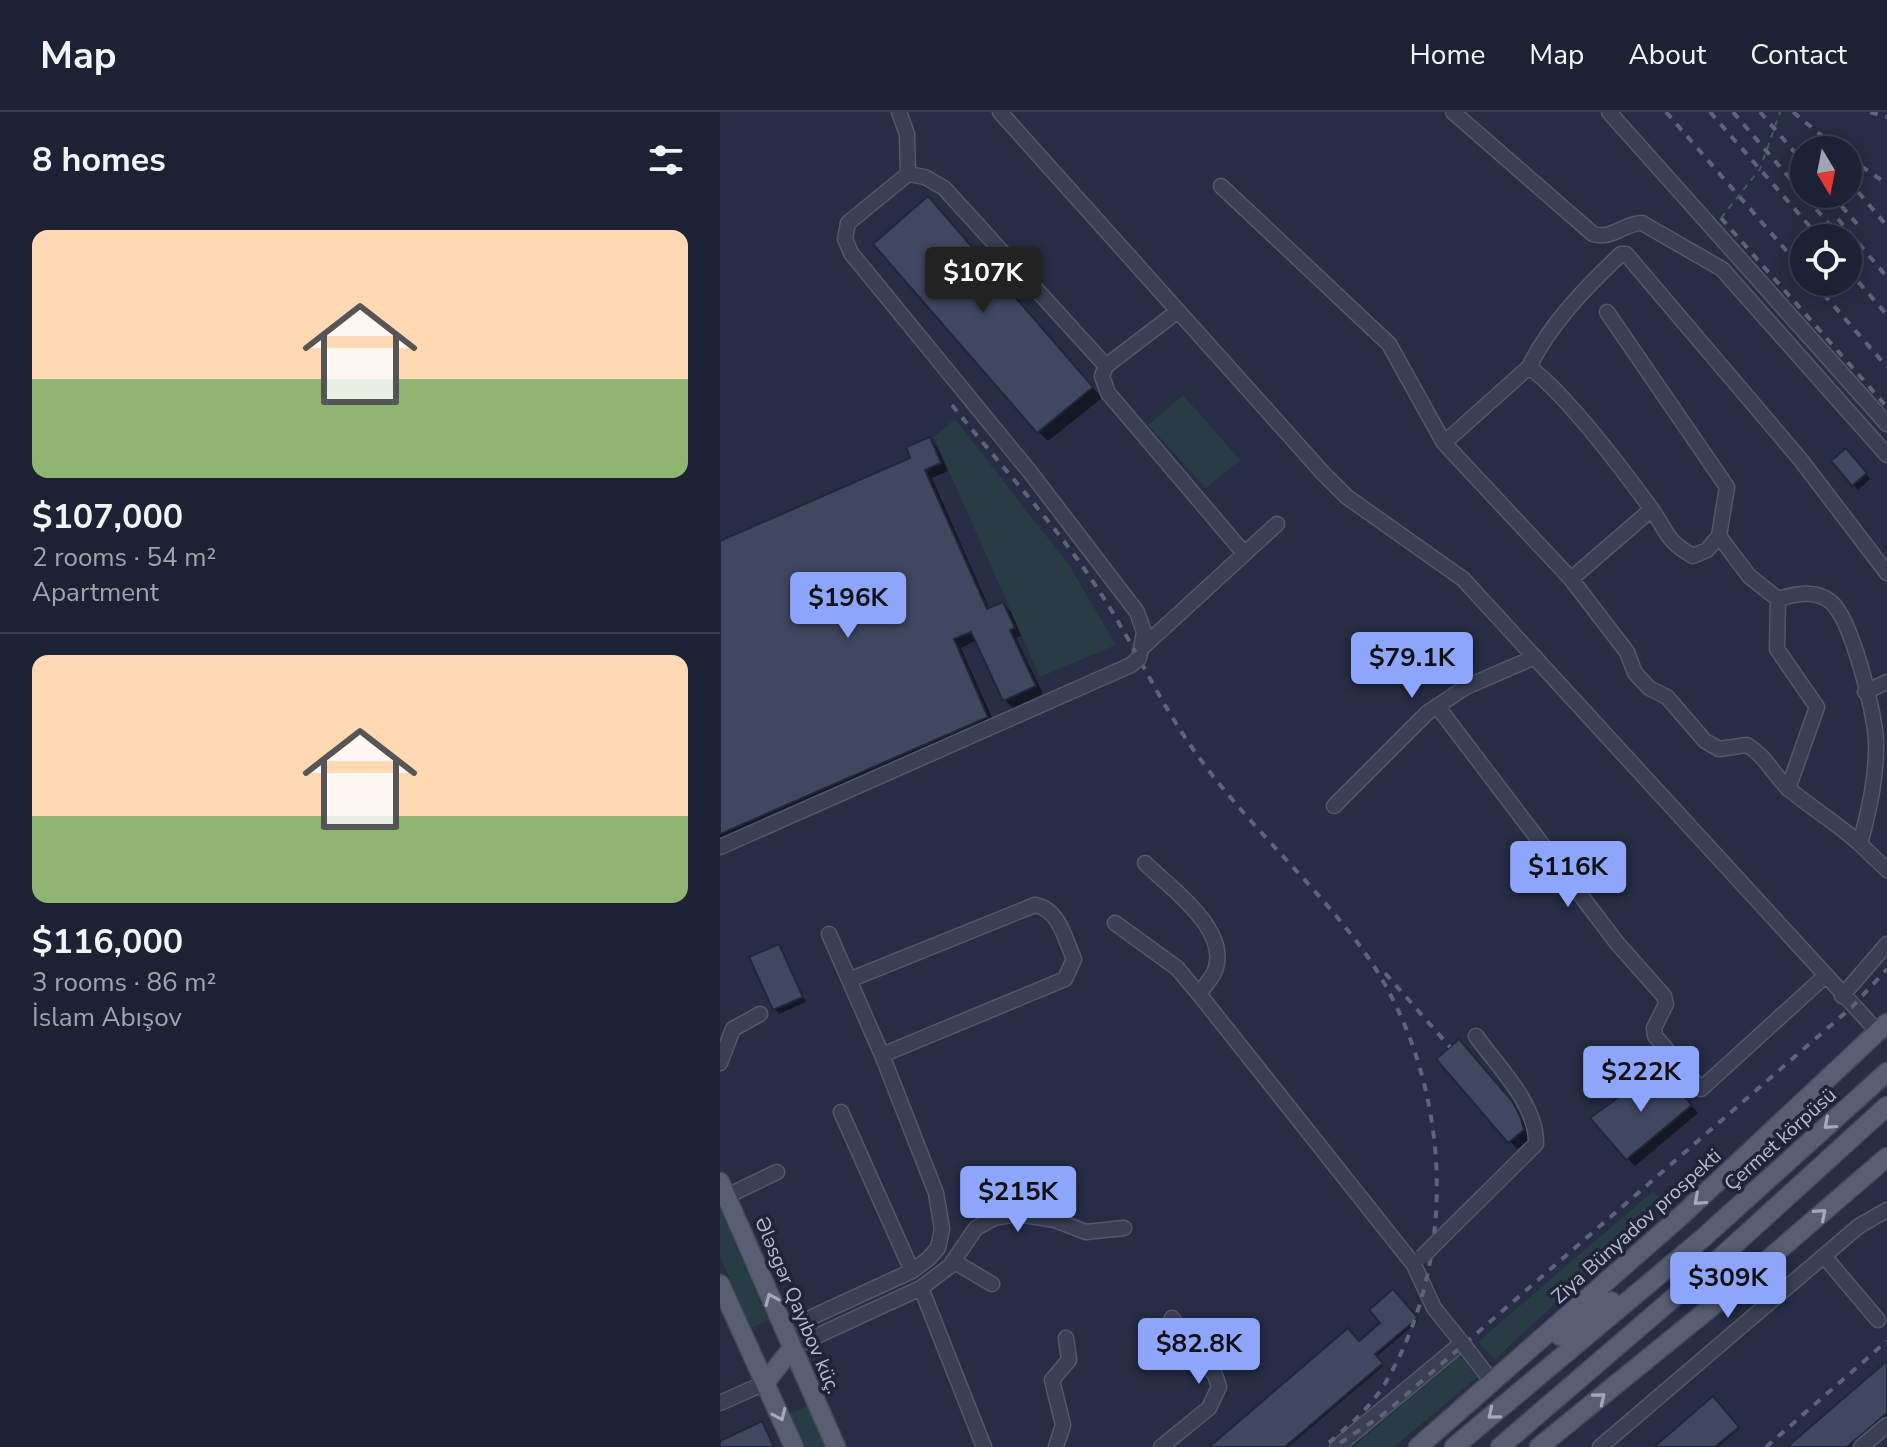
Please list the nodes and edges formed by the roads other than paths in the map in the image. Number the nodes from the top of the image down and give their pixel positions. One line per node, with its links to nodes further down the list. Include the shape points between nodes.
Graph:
1 (899, 112): 5 (street, via 907,134)
2 (1000, 112): 7 (street)
3 (1453, 112): 13 (street, via 1593,234 1608,236 1642,223 1711,260)
4 (1609, 112): 11 (street)
5 (908, 174): 9 (street, via 944,188); 21 (street, via 848,223 845,239 851,253 1137,612 1144,632)
6 (1221, 186): 12 (street, via 1389,344)
7 (1178, 311): 9 (street); 22 (street, via 1347,497 1463,579)
8 (1607, 312): 16 (street, via 1727,487)
9 (1106, 366): 17 (street, via 1102,376 1108,393)
10 (1529, 367): 12 (street); 14 (street, via 1557,391); 18 (street, via 1557,323 1601,273 1626,254 1800,459)
11 (1887, 424)
12 (1444, 443): 19 (street)
13 (1887, 455)
14 (1652, 509): 16 (street, via 1667,538 1693,556); 19 (street)
15 (1277, 524): 17 (street)
16 (1719, 536): 20 (street, via 1749,576)
17 (1243, 552): 21 (street)
18 (1887, 573)
19 (1571, 579): 26 (street, via 1649,688 1667,697 1705,741 1719,749 1747,745 1759,752)
20 (1778, 599): 24 (street, via 1813,594 1831,602 1845,624); 26 (street, via 1777,649 1817,707)
21 (1138, 656): 29 (street)
22 (1535, 657): 25 (street, via 1466,687); 35 (street)
23 (1887, 682): 24 (street)
24 (1865, 692): 28 (street, via 1876,739 1874,785)
25 (1437, 706): 27 (street); 35 (street, via 1617,943 1664,996 1655,1036 1701,1089)
26 (1788, 789): 28 (street)
27 (1334, 806)
28 (1860, 844): 31 (street)
29 (720, 847)
30 (1145, 863): 37 (street, via 1212,935 1215,972)
31 (1887, 870)
32 (1115, 923): 37 (street, via 1177,968)
33 (829, 934): 36 (street)
34 (1887, 944): 38 (street)
35 (1824, 977): 38 (street)
36 (849, 980): 42 (street); 42 (street, via 1035,905 1054,914 1074,959 1065,979)
37 (1199, 994): 55 (street)
38 (1842, 996): 40 (street)
39 (760, 1014): 43 (street, via 733,1029)
40 (1882, 1027): 66 (main road, Ziya Bünyadov prospekti, one-way to 66, via 1694,1205)
41 (1476, 1036): 55 (street, bridge, via 1523,1101 1536,1126 1536,1144)
42 (882, 1055): 56 (street, via 941,1215 938,1248)
43 (720, 1063)
44 (1887, 1072): 52 (main road, Çermet körpüsü, one-way to 52)
45 (1887, 1106): 78 (main road)
46 (841, 1112): 56 (street)
47 (1887, 1157): 79 (main road, one-way to 47)
48 (777, 1172): 49 (street)
49 (723, 1189): 64 (main road, Ələsgər Qayıbov küç., one-way to 49)
50 (1887, 1210): 53 (street)
51 (1124, 1228): 54 (street, via 1086,1232 1017,1214 994,1218 976,1228)
52 (1703, 1238): 66 (main road); 77 (main road, one-way to 77)
53 (1824, 1256): 61 (street); 80 (street)
54 (953, 1261): 58 (street); 59 (street)
55 (1418, 1261): 63 (street, via 1434,1308)
56 (912, 1271): 64 (street, via 812,1317)
57 (720, 1284): 65 (main road)
58 (992, 1284)
59 (921, 1288): 64 (street); 71 (street)
60 (1172, 1318): 73 (street, via 1219,1387 1209,1408)
61 (1878, 1320)
62 (1066, 1338): 72 (street, via 1069,1360 1052,1380 1063,1425)
63 (1465, 1347): 66 (street); 74 (street)
64 (792, 1348): 65 (main road); 70 (main road, Ələsgər Qayıbov küç.)
65 (765, 1383): 67 (street); 69 (main road, one-way to 69)
66 (1493, 1383): 75 (main road, Ziya Bünyadov prospekti); 76 (main road)
67 (720, 1403)
68 (1887, 1425): 81 (street)
69 (794, 1447)
70 (836, 1447)
71 (984, 1447)
72 (1056, 1447)
73 (1161, 1447)
74 (1337, 1447)
75 (1418, 1447)
76 (1431, 1447)
77 (1454, 1447)
78 (1502, 1447)
79 (1539, 1447)
80 (1600, 1447)
81 (1861, 1447)

